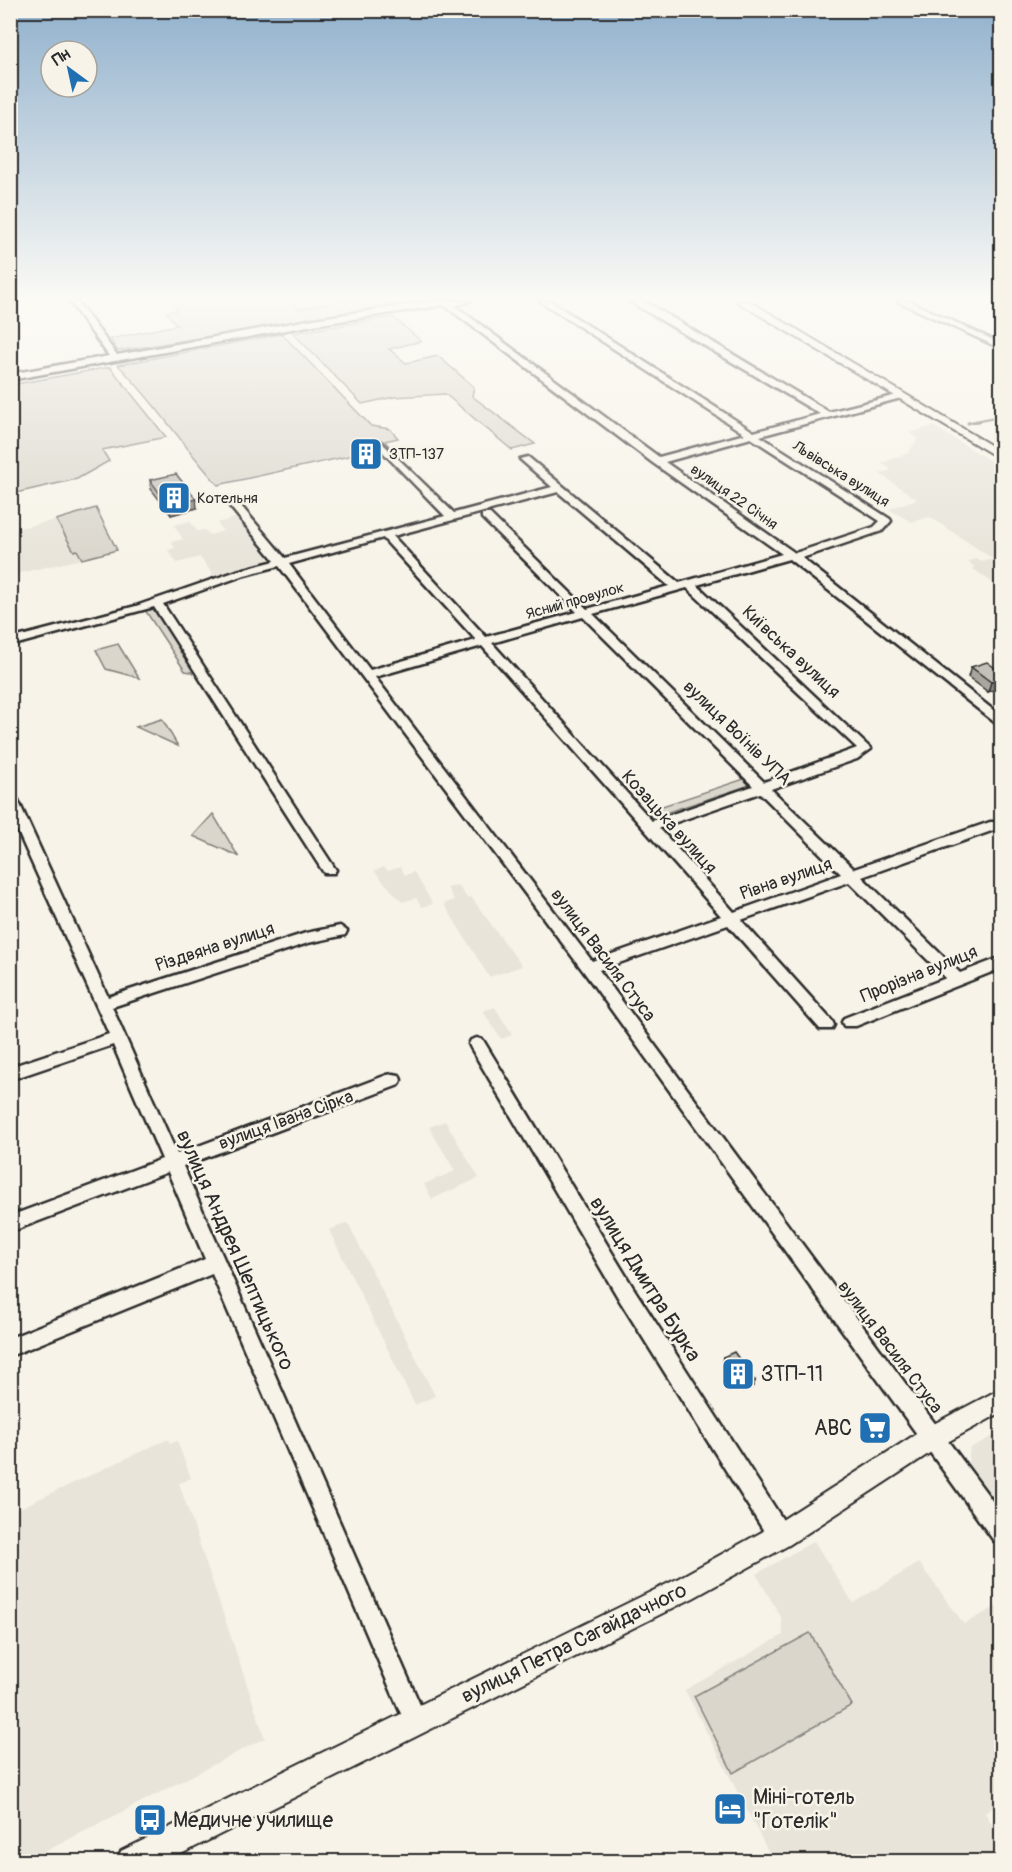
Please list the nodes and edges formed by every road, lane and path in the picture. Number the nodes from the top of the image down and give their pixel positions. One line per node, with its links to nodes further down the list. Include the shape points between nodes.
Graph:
1 (559, 388): 11 (street, вулиця 22 Січня)
2 (679, 388): 7 (street, Львівська вулиця)
3 (783, 388): 6 (street)
4 (885, 388): 5 (main road)
5 (898, 396): 6 (street); 9 (main road)
6 (826, 414): 7 (street)
7 (751, 435): 11 (street); 17 (street, Львівська вулиця, via 886,521 878,529)
8 (381, 445): 15 (street)
9 (1002, 457)
10 (525, 459): 12 (street, Київська вулиця)
11 (656, 461): 17 (street, вулиця 22 Січня)
12 (561, 488): 15 (street); 19 (street, Київська вулиця)
13 (232, 502): 18 (street, вулиця Василя Стуса)
14 (486, 516): 21 (street, вулиця Воїнів УПА)
15 (452, 517): 16 (street)
16 (386, 535): 18 (street); 22 (street, Козацька вулиця)
17 (792, 556): 19 (street, Ясний провулок); 25 (street, вулиця 22 Січня)
18 (282, 562): 20 (street); 24 (street, вулиця Василя Стуса)
19 (684, 586): 21 (street, Ясний провулок); 26 (street, Київська вулиця, via 865,749)
20 (156, 602): 23 (street); 30 (street)
21 (586, 614): 22 (street, Ясний провулок); 26 (street, вулиця Воїнів УПА)
22 (485, 642): 24 (street, Ясний провулок); 29 (street, Козацька вулиця)
23 (10, 643)
24 (367, 675): 35 (street, вулиця Василя Стуса)
25 (1002, 724)
26 (764, 787): 29 (street); 31 (street, вулиця Воїнів УПА)
27 (10, 798): 37 (street, вулиця Андрея Шептицького)
28 (995, 825): 31 (street, Рівна вулиця)
29 (648, 827): 32 (street, Козацька вулиця)
30 (329, 870)
31 (854, 876): 32 (street, Рівна вулиця); 36 (street, вулиця Воїнів УПА)
32 (730, 918): 35 (street, Рівна вулиця); 39 (street, Козацька вулиця)
33 (340, 932): 37 (street, Різдвяна вулиця, via 306,938)
34 (1002, 962): 36 (street, Прорізна вулиця)
35 (589, 968): 49 (street, вулиця Василя Стуса)
36 (958, 980): 38 (street, Прорізна вулиця)
37 (104, 1004): 40 (street, вулиця Андрея Шептицького)
38 (850, 1022)
39 (826, 1025)
40 (118, 1037): 42 (street); 44 (street, вулиця Андрея Шептицького)
41 (477, 1044): 51 (street, вулиця Дмитра Бурка, via 627,1295)
42 (10, 1074)
43 (393, 1080): 44 (street, вулиця Івана Сірка)
44 (171, 1163): 45 (street, вулиця Івана Сірка); 46 (street, вулиця Андрея Шептицького)
45 (10, 1224)
46 (217, 1263): 47 (street); 52 (street, вулиця Андрея Шептицького)
47 (10, 1347)
48 (1002, 1399): 49 (main road, вулиця Петра Сагайдачного)
49 (933, 1437): 50 (street, вулиця Василя Стуса); 51 (main road, вулиця Петра Сагайдачного)
50 (1002, 1533)
51 (780, 1536): 52 (main road, вулиця Петра Сагайдачного, via 684,1589)
52 (416, 1722): 53 (main road, вулиця Петра Сагайдачного)
53 (132, 1862)

